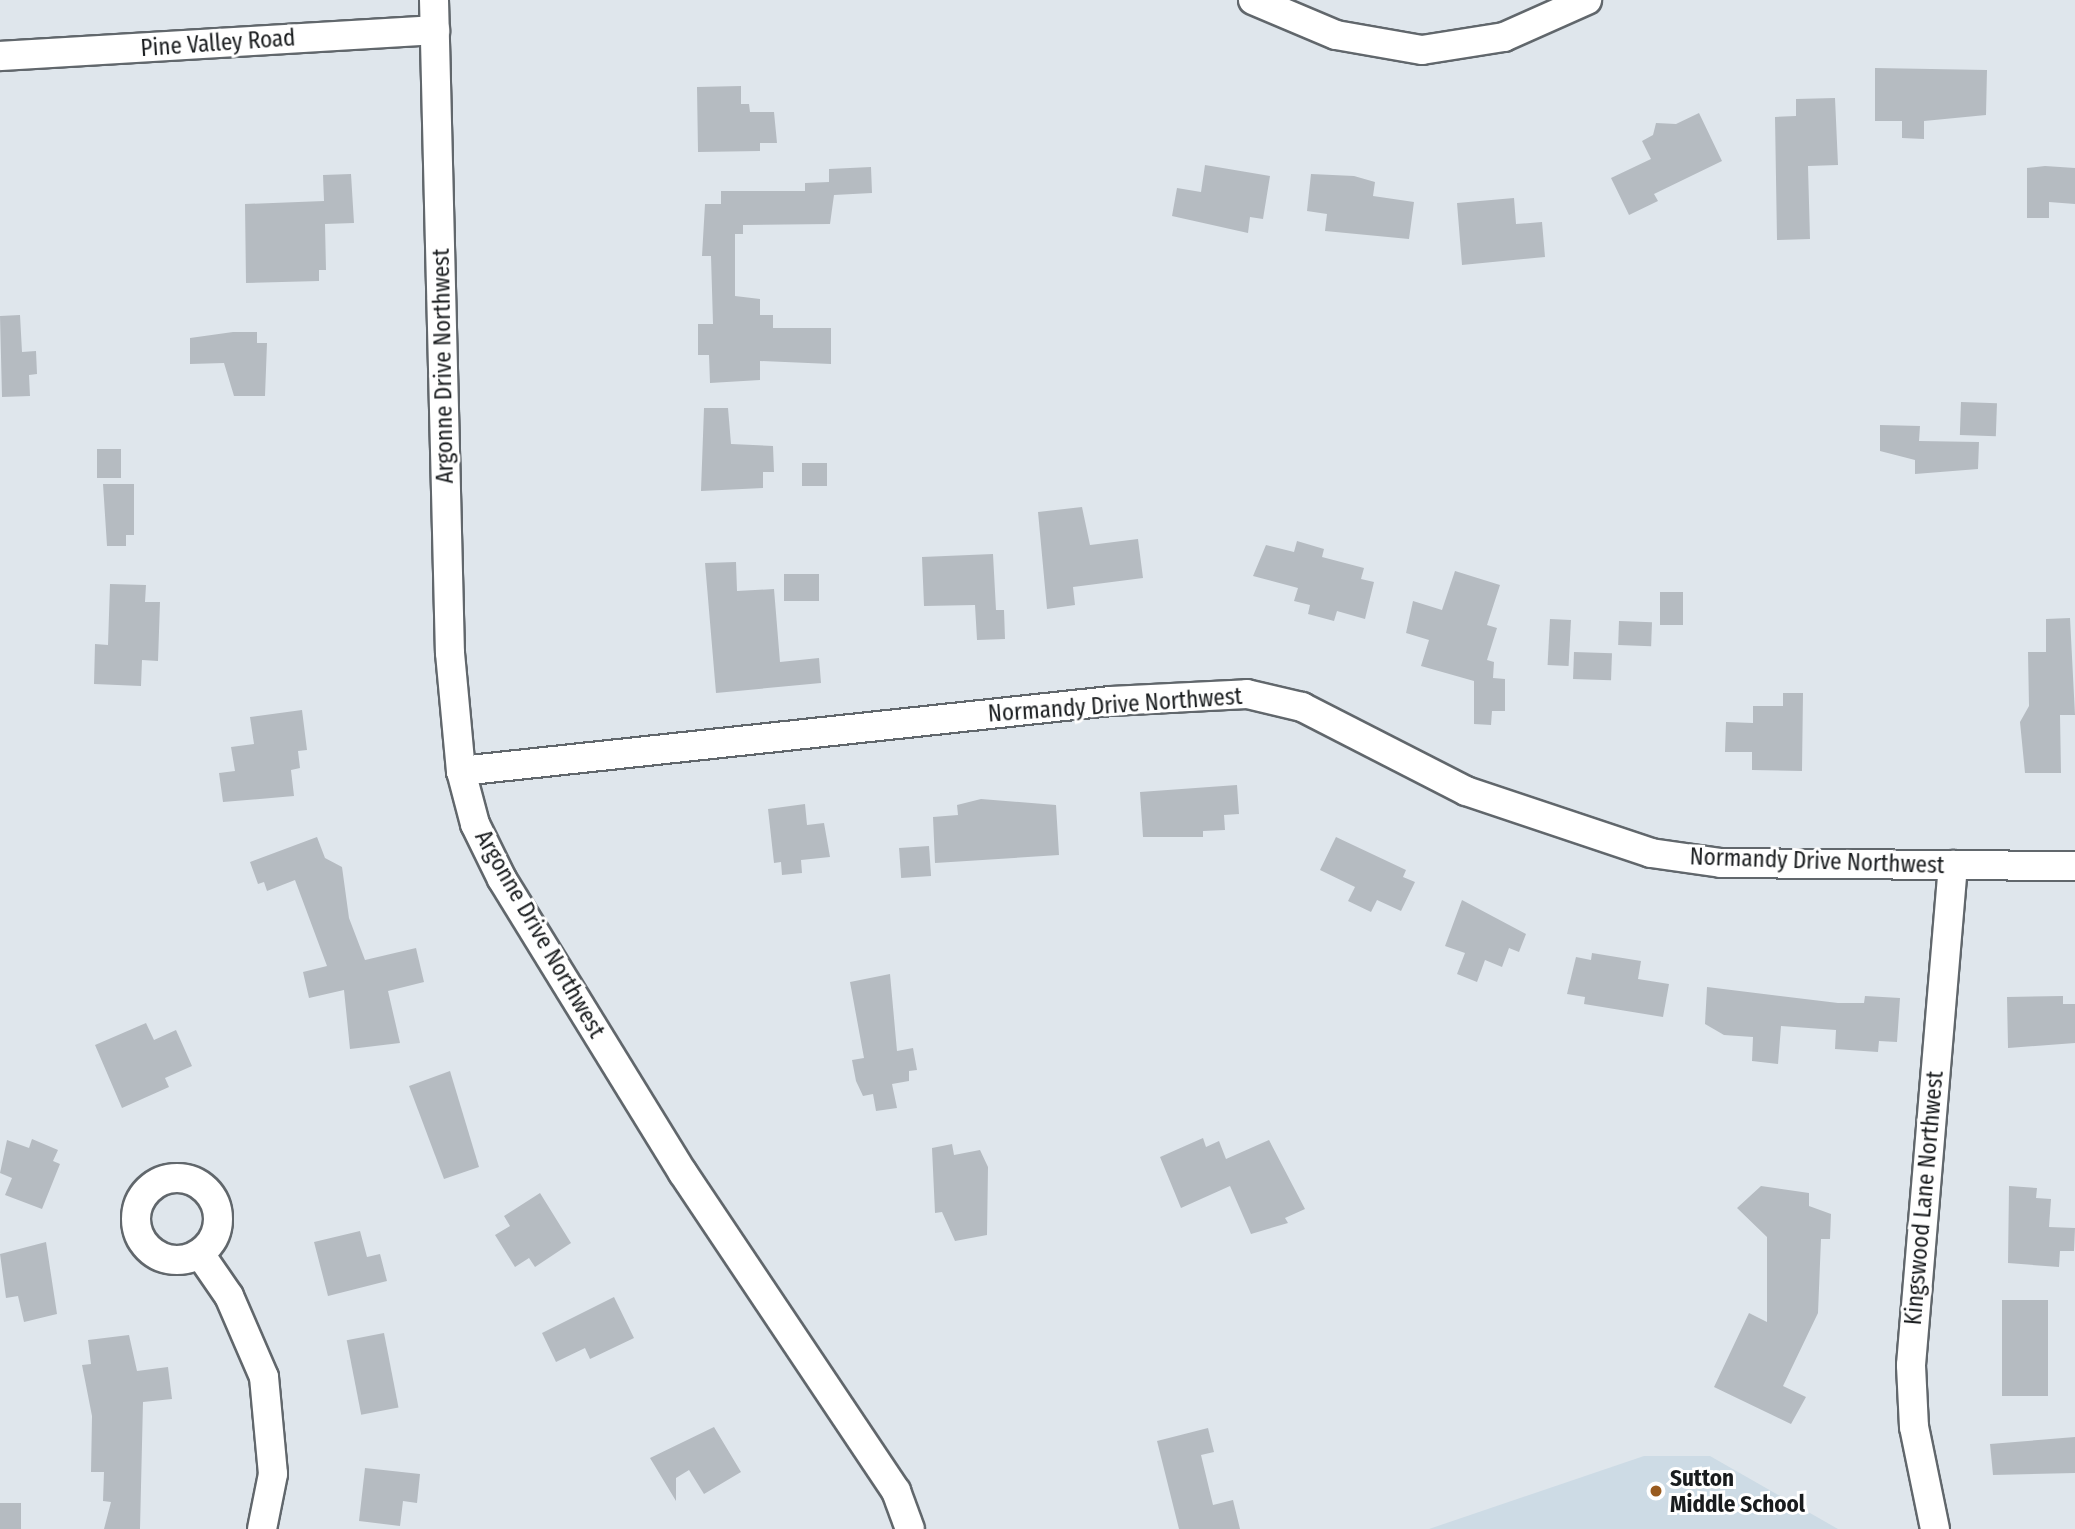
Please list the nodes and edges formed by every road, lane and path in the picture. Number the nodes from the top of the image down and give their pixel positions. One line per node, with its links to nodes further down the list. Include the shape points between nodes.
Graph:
1 (434, 0): 4 (street, Argonne Drive Northwest)
2 (1253, 0): 3 (street, via 1336,35 1422,50 1504,37)
3 (1587, 0)
4 (435, 30): 5 (street, Pine Valley Road); 6 (street, Argonne Drive Northwest, via 450,653)
5 (0, 57)
6 (461, 771): 7 (street, Normandy Drive Northwest, via 1111,701 1247,694 1302,707 1466,791 1651,853 1721,863); 11 (street, Argonne Drive Northwest, via 475,824 502,879 683,1173 896,1491)
7 (1953, 865): 8 (street, Normandy Drive Northwest); 12 (street, Kingswood Lane Northwest, via 1911,1365 1914,1427)
8 (2075, 866)
9 (200, 1254): 10 (street, via 229,1296 264,1377 273,1474)
10 (262, 1529)
11 (911, 1529)
12 (1935, 1529)

